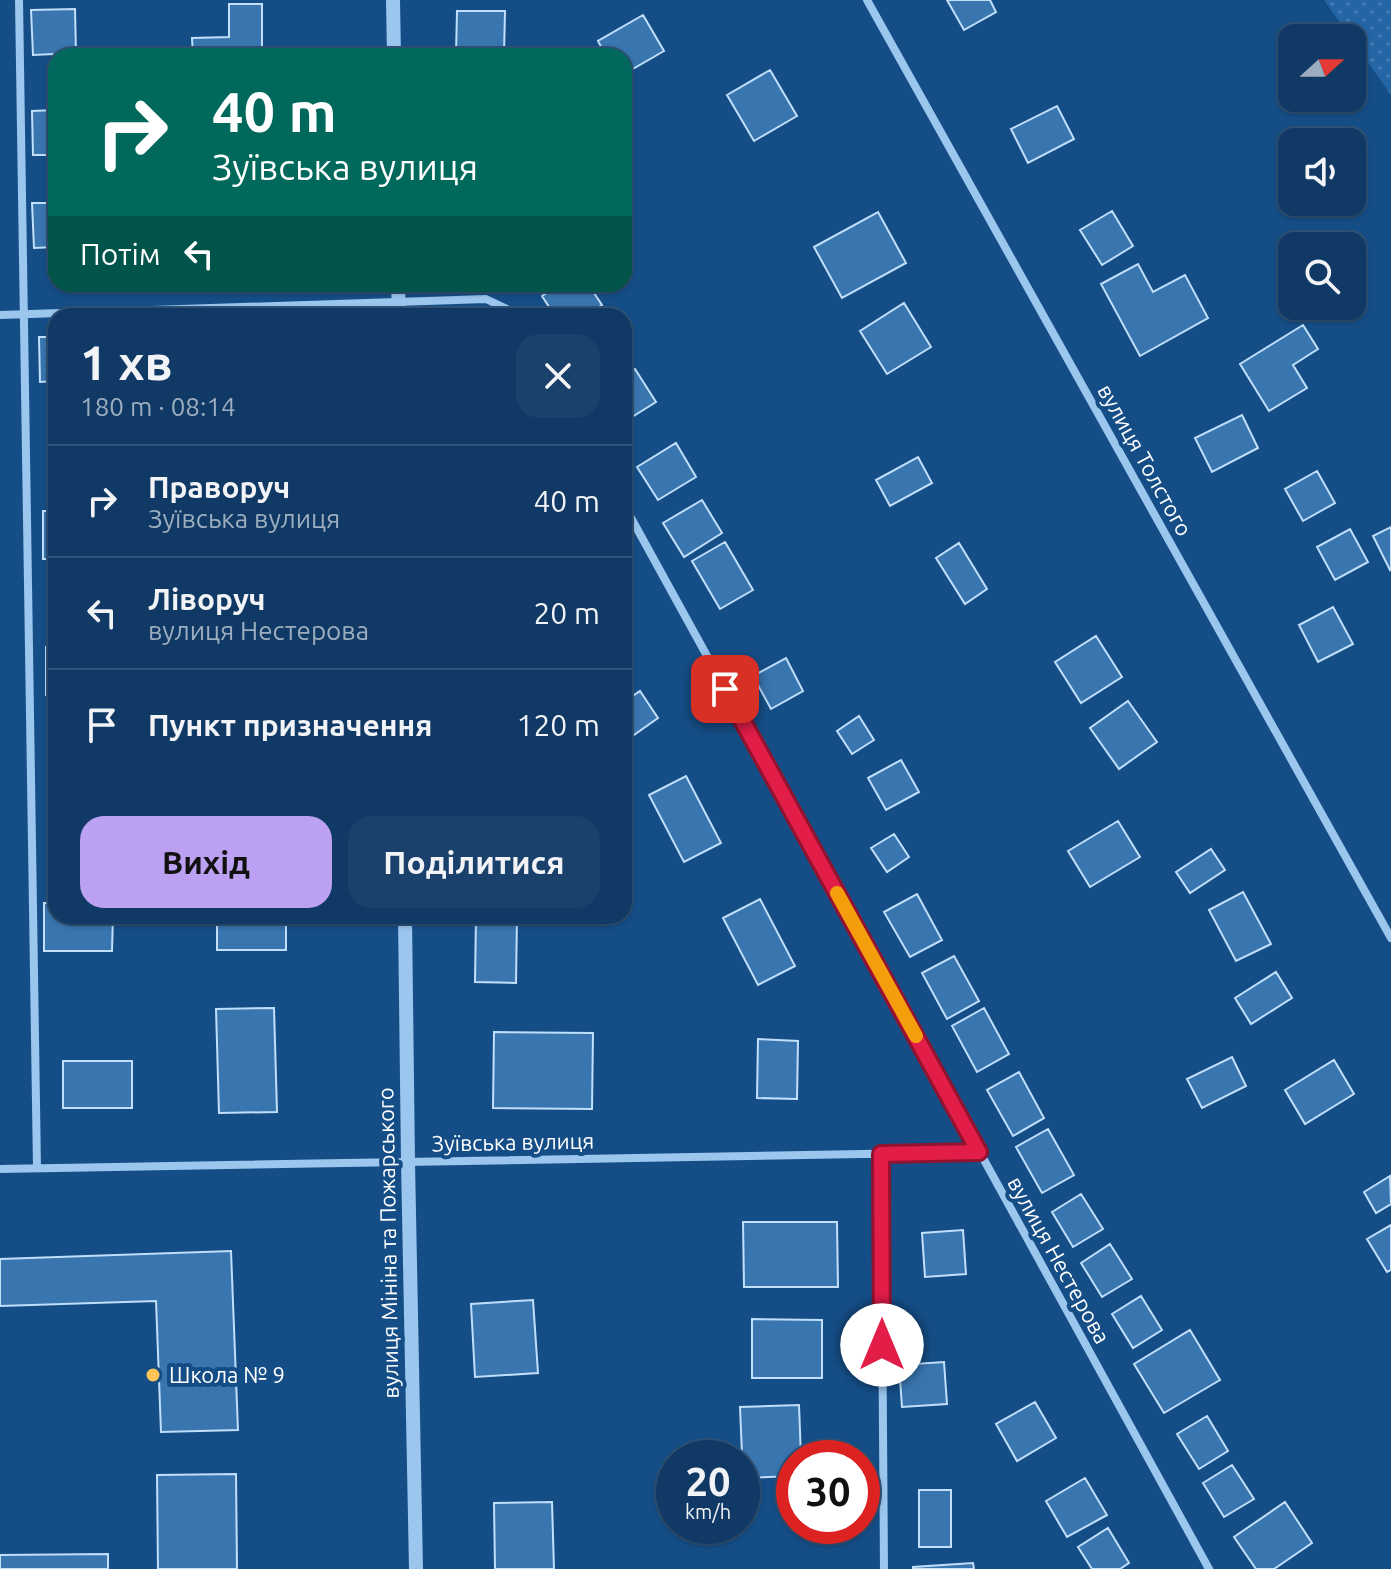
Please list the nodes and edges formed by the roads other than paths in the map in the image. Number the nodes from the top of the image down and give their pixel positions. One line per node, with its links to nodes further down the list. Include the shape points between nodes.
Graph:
1 (19, 0): 8 (street)
2 (393, 0): 4 (street)
3 (867, 0): 12 (street, вулиця Толстого)
4 (394, 48)
5 (398, 308): 6 (street, via 486,299)
6 (505, 308)
7 (0, 315): 8 (street)
8 (24, 315): 9 (street); 16 (street)
9 (48, 315)
10 (632, 520): 13 (street, вулиця Нестерова)
11 (405, 924): 15 (street, вулиця Мініна та Пожарського)
12 (1391, 938)
13 (979, 1152): 14 (street, Зуївська вулиця); 20 (street, вулиця Нестерова)
14 (881, 1154): 15 (street, Зуївська вулиця); 19 (street)
15 (408, 1162): 16 (street, Зуївська вулиця); 18 (street, вулиця Мініна та Пожарського)
16 (37, 1168): 17 (street, Зуївська вулиця)
17 (0, 1169)
18 (416, 1569)
19 (884, 1569)
20 (1209, 1569)

